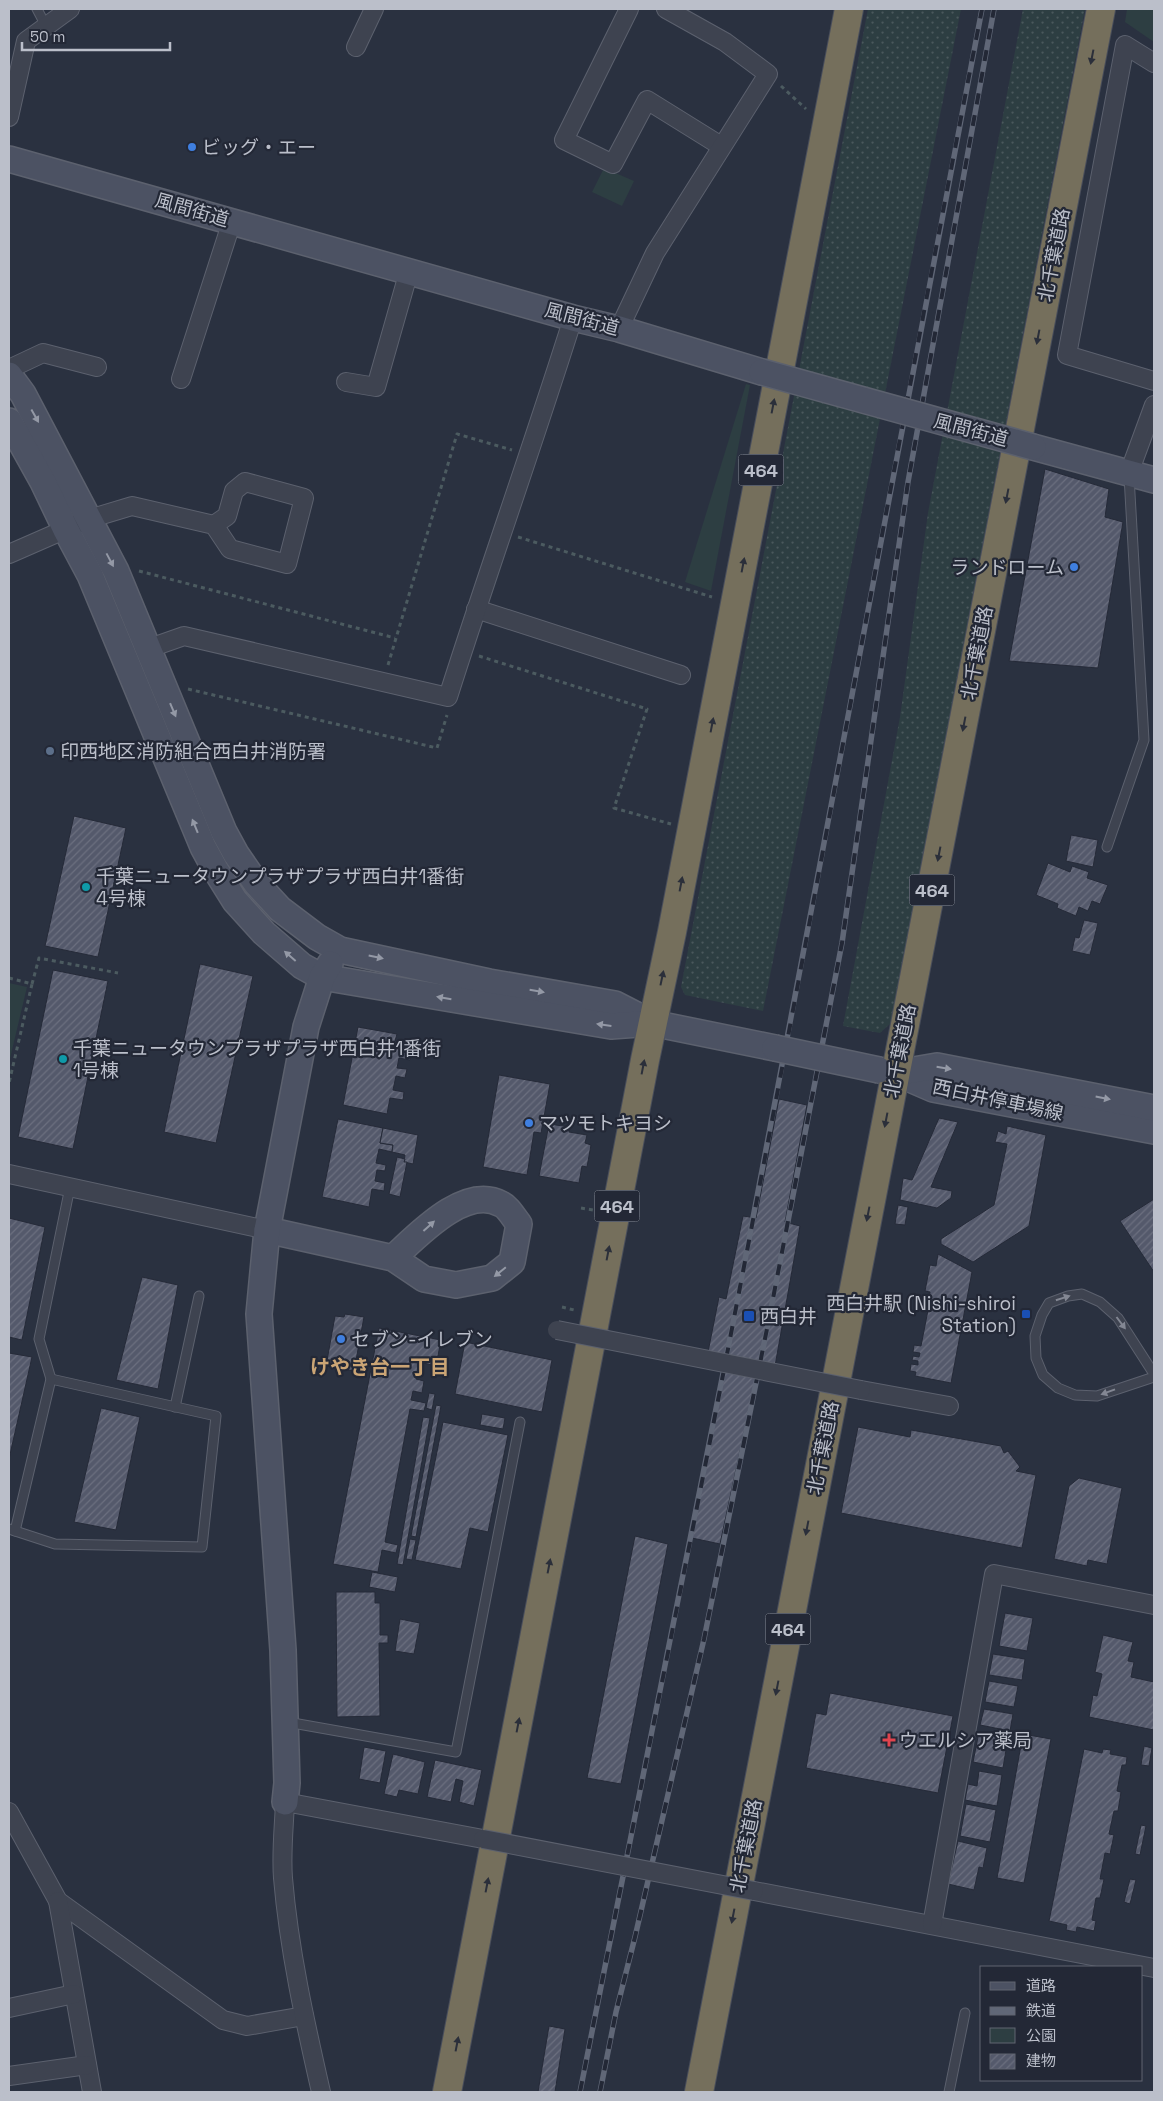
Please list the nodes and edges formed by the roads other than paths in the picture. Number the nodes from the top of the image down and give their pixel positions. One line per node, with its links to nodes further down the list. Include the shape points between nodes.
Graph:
1 (37, 9): 8 (lane)
2 (70, 9): 8 (street)
3 (374, 9): 9 (street)
4 (628, 9): 12 (street, via 564,140 613,164 646,100)
5 (666, 9): 12 (street, via 725,42 768,74)
6 (849, 9): 38 (highway, 464, one-way to 6, via 674,922)
7 (1101, 9): 39 (highway, 北千葉道路 / 464, one-way to 39)
8 (46, 26): 11 (street, via 26,41)
9 (356, 47)
10 (1154, 63): 22 (street, via 1125,45 1067,356)
11 (9, 117)
12 (721, 146): 17 (street, via 655,253)
13 (9, 159): 14 (street, 風間街道)
14 (232, 221): 15 (street, 風間街道); 21 (street)
15 (409, 271): 16 (street, 風間街道); 23 (street, via 376,387)
16 (573, 318): 17 (street, 風間街道); 32 (street, via 530,455)
17 (619, 329): 26 (street, 風間街道, bridge, via 762,372)
18 (97, 367): 19 (street, via 43,353)
19 (9, 369)
20 (9, 374): 28 (street, one-way to 28, via 23,394)
21 (181, 379)
22 (1154, 381)
23 (346, 382)
24 (1154, 405): 26 (street)
25 (9, 422): 30 (street)
26 (1129, 473): 27 (street, 風間街道); 35 (lane, via 1144,740)
27 (1154, 480)
28 (88, 519): 29 (street, via 132,506); 30 (street); 33 (street, one-way to 33, via 116,571)
29 (214, 524): 29 (street, via 227,516 234,491 245,482 304,498 288,564 230,549)
30 (66, 530): 31 (street); 37 (street, one-way to 30, via 302,966 264,933 235,901 215,869 90,575)
31 (9, 554)
32 (476, 609): 33 (street, via 448,698 184,636); 34 (street)
33 (147, 649): 36 (street, one-way to 36, via 236,854 280,909)
34 (681, 675)
35 (1107, 847)
36 (340, 950): 37 (street); 38 (street, one-way to 38, via 615,1004)
37 (322, 977): 38 (street, one-way to 37, via 610,1026); 44 (street, via 306,1027)
38 (662, 1025): 39 (street, bridge); 69 (highway, 464, one-way to 38)
39 (887, 1071): 40 (street, 西白井停車場線, one-way to 40, via 937,1066); 41 (street, 西白井停車場線, via 933,1089); 70 (highway, 北千葉道路 / 464, one-way to 70)
40 (1154, 1108)
41 (1154, 1131)
42 (9, 1174): 43 (street)
43 (70, 1187): 44 (street); 49 (lane, via 39,1339)
44 (267, 1230): 45 (street); 55 (street, via 260,1322)
45 (393, 1258): 45 (street, one-way to 45, via 441,1215 479,1198 501,1204 519,1224 512,1262 492,1278 456,1285 424,1279)
46 (199, 1296): 51 (lane)
47 (557, 1330): 50 (street, bridge)
48 (1154, 1376): 48 (lane, one-way to 48, via 1097,1396 1075,1395 1058,1388 1044,1375 1036,1358 1035,1336 1049,1303 1082,1294 1100,1302 1118,1318)
49 (51, 1379): 51 (lane); 53 (lane)
50 (949, 1406)
51 (175, 1407): 53 (lane, via 216,1416 202,1547 55,1544)
52 (520, 1422): 55 (lane, via 456,1752)
53 (12, 1530)
54 (1154, 1605): 59 (street, via 994,1574)
55 (285, 1721): 56 (street)
56 (285, 1802): 59 (street, bridge); 64 (street, via 283,1876)
57 (9, 1812): 58 (street)
58 (58, 1901): 61 (street); 64 (street, via 223,2020 247,2026)
59 (932, 1925): 60 (street)
60 (1154, 1968)
61 (74, 1994): 62 (street); 65 (street)
62 (9, 2008)
63 (965, 2013): 71 (lane)
64 (304, 2016): 68 (street)
65 (87, 2065): 66 (street); 67 (street)
66 (9, 2076)
67 (92, 2092)
68 (321, 2092)
69 (447, 2092)
70 (699, 2092)
71 (949, 2092)

